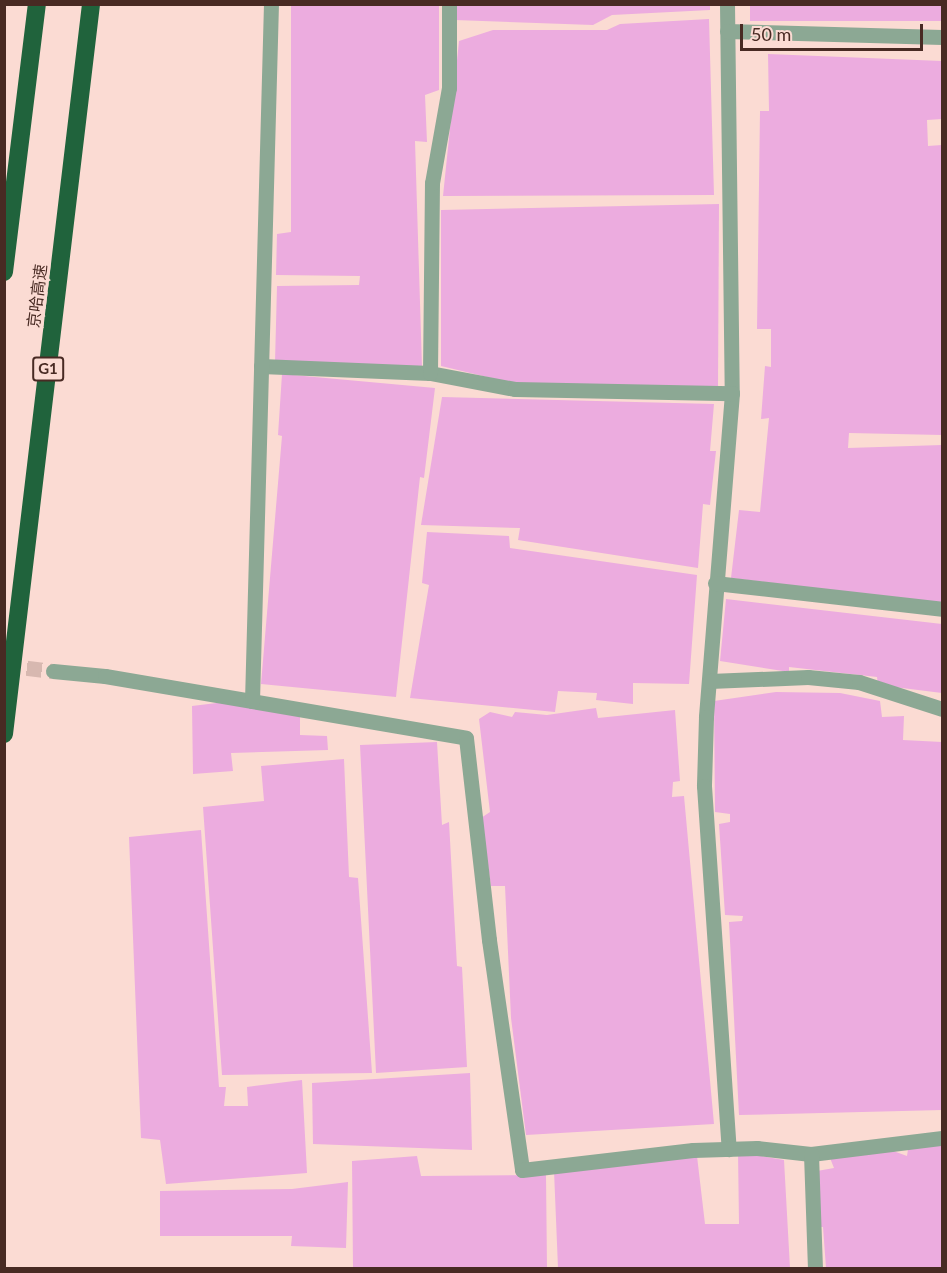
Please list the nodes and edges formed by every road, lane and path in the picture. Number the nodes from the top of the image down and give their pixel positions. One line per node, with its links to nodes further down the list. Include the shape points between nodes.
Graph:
1 (37, 4): 8 (highway)
2 (91, 4): 18 (highway, 京哈高速 / G1)
3 (271, 4): 9 (street)
4 (449, 4): 10 (street, via 449,88 432,183)
5 (727, 4): 6 (street)
6 (728, 31): 7 (street); 11 (street)
7 (942, 37)
8 (4, 272)
9 (261, 366): 10 (street); 16 (street)
10 (430, 373): 11 (street, via 515,389)
11 (732, 393): 12 (street)
12 (716, 583): 13 (street); 15 (street)
13 (942, 609)
14 (53, 671): 16 (street)
15 (710, 681): 17 (street, via 808,677 859,682); 20 (street, via 704,786)
16 (252, 701): 20 (street, via 466,738 489,940 522,1170)
17 (942, 709)
18 (4, 734)
19 (942, 1138): 21 (street)
20 (729, 1149): 21 (street)
21 (811, 1154): 22 (street)
22 (815, 1269)

